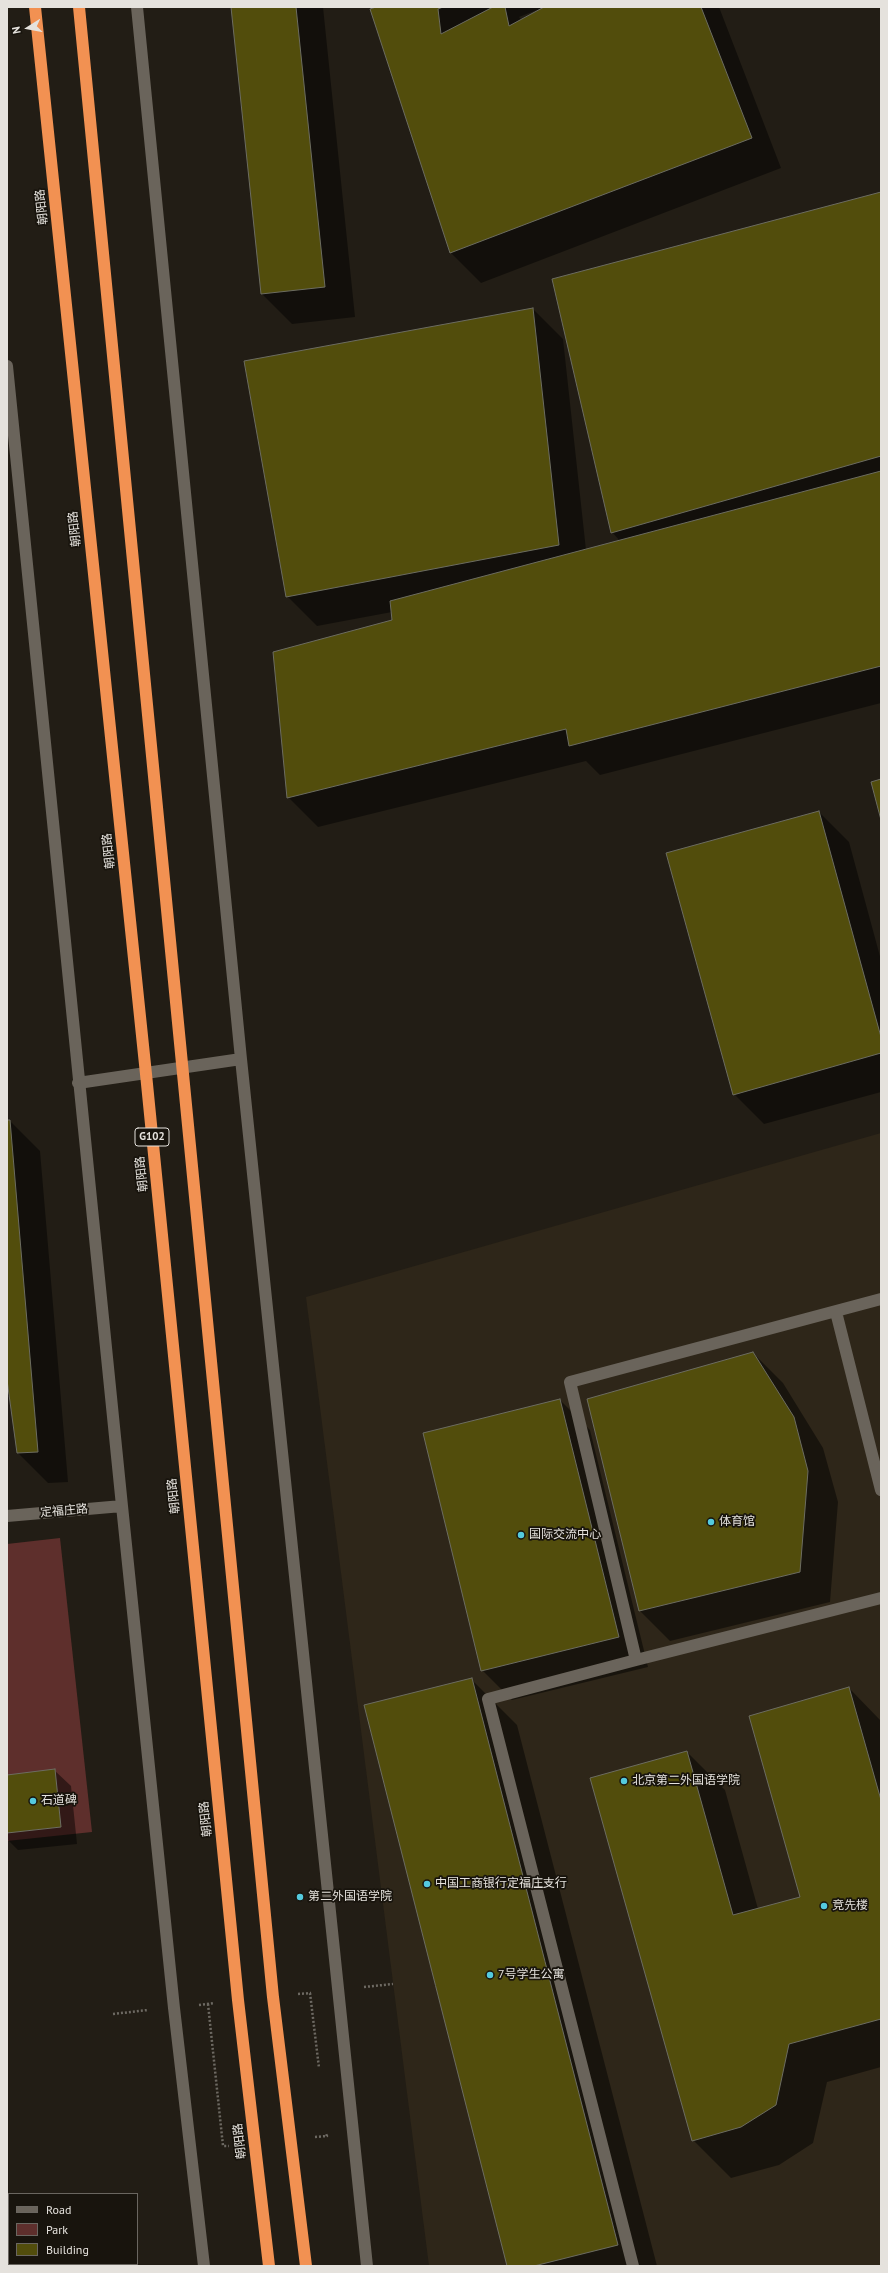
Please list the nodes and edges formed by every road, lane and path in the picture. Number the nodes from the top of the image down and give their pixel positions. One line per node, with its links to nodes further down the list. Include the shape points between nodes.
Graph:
1 (35, 7): 7 (highway, 朝阳路 / G102)
2 (79, 7): 6 (highway)
3 (137, 7): 5 (street)
4 (7, 366): 8 (street)
5 (241, 1059): 6 (street); 19 (street)
6 (182, 1068): 7 (street); 18 (highway, via 273,1997)
7 (146, 1074): 8 (street); 17 (highway, 朝阳路 / G102, via 238,2000)
8 (78, 1084): 12 (street)
9 (881, 1299): 10 (street)
10 (836, 1312): 11 (street); 15 (street, via 570,1382)
11 (881, 1490)
12 (122, 1506): 13 (street, 定福庄路); 16 (street, via 174,2008)
13 (7, 1516)
14 (881, 1598): 15 (street)
15 (636, 1660): 20 (street, via 488,1699)
16 (204, 2266)
17 (269, 2266)
18 (306, 2266)
19 (367, 2266)
20 (633, 2266)

